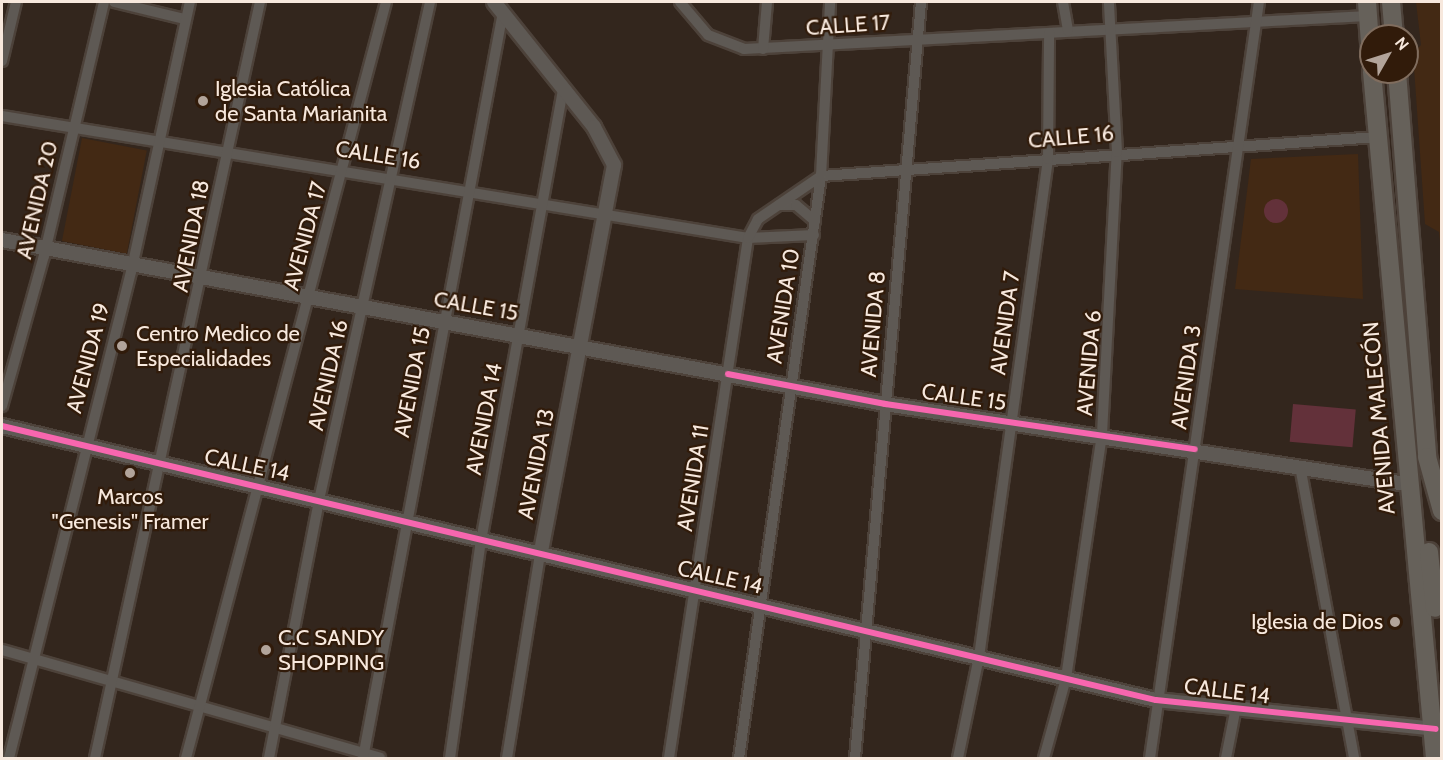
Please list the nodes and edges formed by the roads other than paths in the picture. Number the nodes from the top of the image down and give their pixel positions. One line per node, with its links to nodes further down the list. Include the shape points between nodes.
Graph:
1 (16, 2): 28 (street)
2 (105, 2): 33 (street, AVENIDA 20)
3 (114, 2): 18 (street)
4 (190, 2): 18 (street, AVENIDA 19)
5 (260, 2): 38 (street, AVENIDA 18)
6 (386, 2): 41 (street, AVENIDA 17)
7 (430, 2): 43 (street, AVENIDA 16)
8 (680, 2): 27 (street, CALLE 17, via 708,34 726,45)
9 (767, 2): 27 (street)
10 (830, 2): 26 (street, AVENIDA 10)
11 (921, 2): 25 (street, AVENIDA 8)
12 (1063, 2): 23 (street)
13 (1109, 2): 22 (street, AVENIDA 6)
14 (1259, 2): 19 (street, AVENIDA 3)
15 (1391, 2): 21 (main road)
16 (499, 7): 31 (street, AVENIDA 13); 44 (street, AVENIDA 15)
17 (1367, 9): 19 (street, CALLE 17); 20 (main road)
18 (185, 19): 35 (street, AVENIDA 19)
19 (1256, 21): 22 (street, CALLE 17); 36 (street, AVENIDA 3)
20 (1368, 24)
21 (1393, 24)
22 (1113, 27): 23 (street, CALLE 17); 37 (street, AVENIDA 6)
23 (1068, 31): 24 (street, CALLE 17)
24 (1049, 33): 25 (street, CALLE 17); 39 (street, AVENIDA 7)
25 (918, 39): 26 (street, CALLE 17); 40 (street, AVENIDA 8)
26 (826, 47): 27 (street, CALLE 17); 42 (street, AVENIDA 10)
27 (763, 49)
28 (2, 61)
29 (1373, 84): 34 (main road, AVENIDA MALECÓN)
30 (1398, 84): 74 (main road, AVENIDA MALECÓN, via 1427,457)
31 (563, 88): 45 (street, AVENIDA 14); 47 (street, AVENIDA 13, via 612,155)
32 (2, 116): 33 (street, CALLE 16)
33 (74, 127): 35 (street, CALLE 16); 52 (street, AVENIDA 20)
34 (1378, 137): 36 (street, CALLE 16); 71 (main road, AVENIDA MALECÓN)
35 (157, 142): 38 (street, CALLE 16); 53 (street, AVENIDA 19)
36 (1240, 148): 37 (street, CALLE 16); 68 (street, AVENIDA 3)
37 (1118, 152): 39 (street, CALLE 16); 66 (street, AVENIDA 6)
38 (227, 154): 41 (street, CALLE 16); 54 (street, AVENIDA 18)
39 (1048, 159): 40 (street, CALLE 16); 64 (street, AVENIDA 7)
40 (907, 168): 42 (street, CALLE 16); 62 (street, AVENIDA 8)
41 (343, 170): 43 (street, CALLE 16); 55 (street, AVENIDA 17)
42 (822, 176): 46 (street, CALLE 16); 48 (street, AVENIDA 10)
43 (393, 177): 44 (street, CALLE 16); 56 (street, AVENIDA 16)
44 (471, 189): 45 (street, CALLE 16); 57 (street, AVENIDA 15)
45 (543, 203): 47 (street, CALLE 16); 58 (street, AVENIDA 14)
46 (776, 205): 48 (street, via 796,205); 50 (street, CALLE 16, via 758,219)
47 (608, 214): 50 (street, CALLE 16); 59 (street, AVENIDA 13)
48 (815, 221): 49 (street, AVENIDA 10)
49 (814, 235): 50 (street, CALLE 16); 61 (street, AVENIDA 10)
50 (748, 238): 60 (street, AVENIDA 11)
51 (2, 240): 52 (street, CALLE 15)
52 (45, 248): 53 (street, CALLE 15); 63 (street, AVENIDA 20)
53 (132, 265): 54 (street, CALLE 15); 67 (street, AVENIDA 19)
54 (203, 278): 55 (street, CALLE 15); 69 (street, AVENIDA 18)
55 (309, 296): 56 (street, CALLE 15); 72 (street, AVENIDA 17)
56 (364, 309): 57 (street, CALLE 15); 73 (street, AVENIDA 16)
57 (444, 321): 58 (street, CALLE 15); 75 (street, AVENIDA 15)
58 (519, 335): 59 (street, CALLE 15); 76 (street, AVENIDA 14)
59 (579, 349): 60 (street, CALLE 15); 77 (street, AVENIDA 13)
60 (728, 374): 61 (street, CALLE 15); 78 (street, AVENIDA 11)
61 (791, 387): 62 (street, CALLE 15); 79 (street, AVENIDA 10)
62 (885, 404): 64 (street, CALLE 15); 80 (street, AVENIDA 8)
63 (2, 406)
64 (1010, 423): 66 (street, CALLE 15); 82 (street, AVENIDA 7)
65 (2, 426): 67 (street, CALLE 14)
66 (1102, 434): 68 (street, CALLE 15); 84 (street, AVENIDA 6)
67 (84, 446): 69 (street, CALLE 14); 83 (street, AVENIDA 19)
68 (1195, 449): 70 (street, CALLE 15); 87 (street, AVENIDA 3)
69 (157, 464): 72 (street, CALLE 14); 86 (street, AVENIDA 18)
70 (1300, 466): 71 (street, CALLE 15); 90 (street)
71 (1406, 484): 85 (main road, via 1416,489 1423,516); 92 (main road, AVENIDA MALECÓN)
72 (258, 485): 73 (street, CALLE 14); 88 (street, AVENIDA 17)
73 (319, 500): 75 (street, CALLE 14); 91 (street, AVENIDA 16)
74 (1442, 511)
75 (405, 523): 76 (street, CALLE 14); 93 (street, AVENIDA 15)
76 (481, 541): 77 (street, CALLE 14); 99 (street, AVENIDA 14)
77 (540, 555): 78 (street, CALLE 14); 100 (street, AVENIDA 13)
78 (696, 591): 79 (street, CALLE 14); 101 (street, AVENIDA 11)
79 (758, 604): 80 (street, CALLE 14); 102 (street, AVENIDA 10)
80 (865, 629): 82 (street, CALLE 14); 103 (street, AVENIDA 8)
81 (2, 650): 83 (street)
82 (979, 657): 84 (street, CALLE 14); 104 (street, AVENIDA 7)
83 (35, 659): 86 (street); 94 (street, AVENIDA 19)
84 (1066, 678): 87 (street, CALLE 14); 105 (street, AVENIDA 6)
85 (1442, 678)
86 (113, 683): 88 (street); 95 (street, AVENIDA 18)
87 (1156, 700): 89 (street, CALLE 14); 106 (street, AVENIDA 3)
88 (201, 708): 91 (street); 96 (street, AVENIDA 17)
89 (1235, 712): 90 (street, CALLE 14); 107 (street)
90 (1347, 720): 92 (street, CALLE 14); 108 (street)
91 (277, 727): 93 (street); 97 (street, AVENIDA 16)
92 (1436, 729): 109 (main road, AVENIDA MALECÓN)
93 (363, 756): 98 (street)
94 (9, 759)
95 (95, 759)
96 (186, 759)
97 (269, 759)
98 (380, 759)
99 (450, 759)
100 (507, 759)
101 (669, 759)
102 (740, 759)
103 (855, 759)
104 (958, 759)
105 (1044, 759)
106 (1150, 759)
107 (1226, 759)
108 (1354, 759)
109 (1435, 759)

